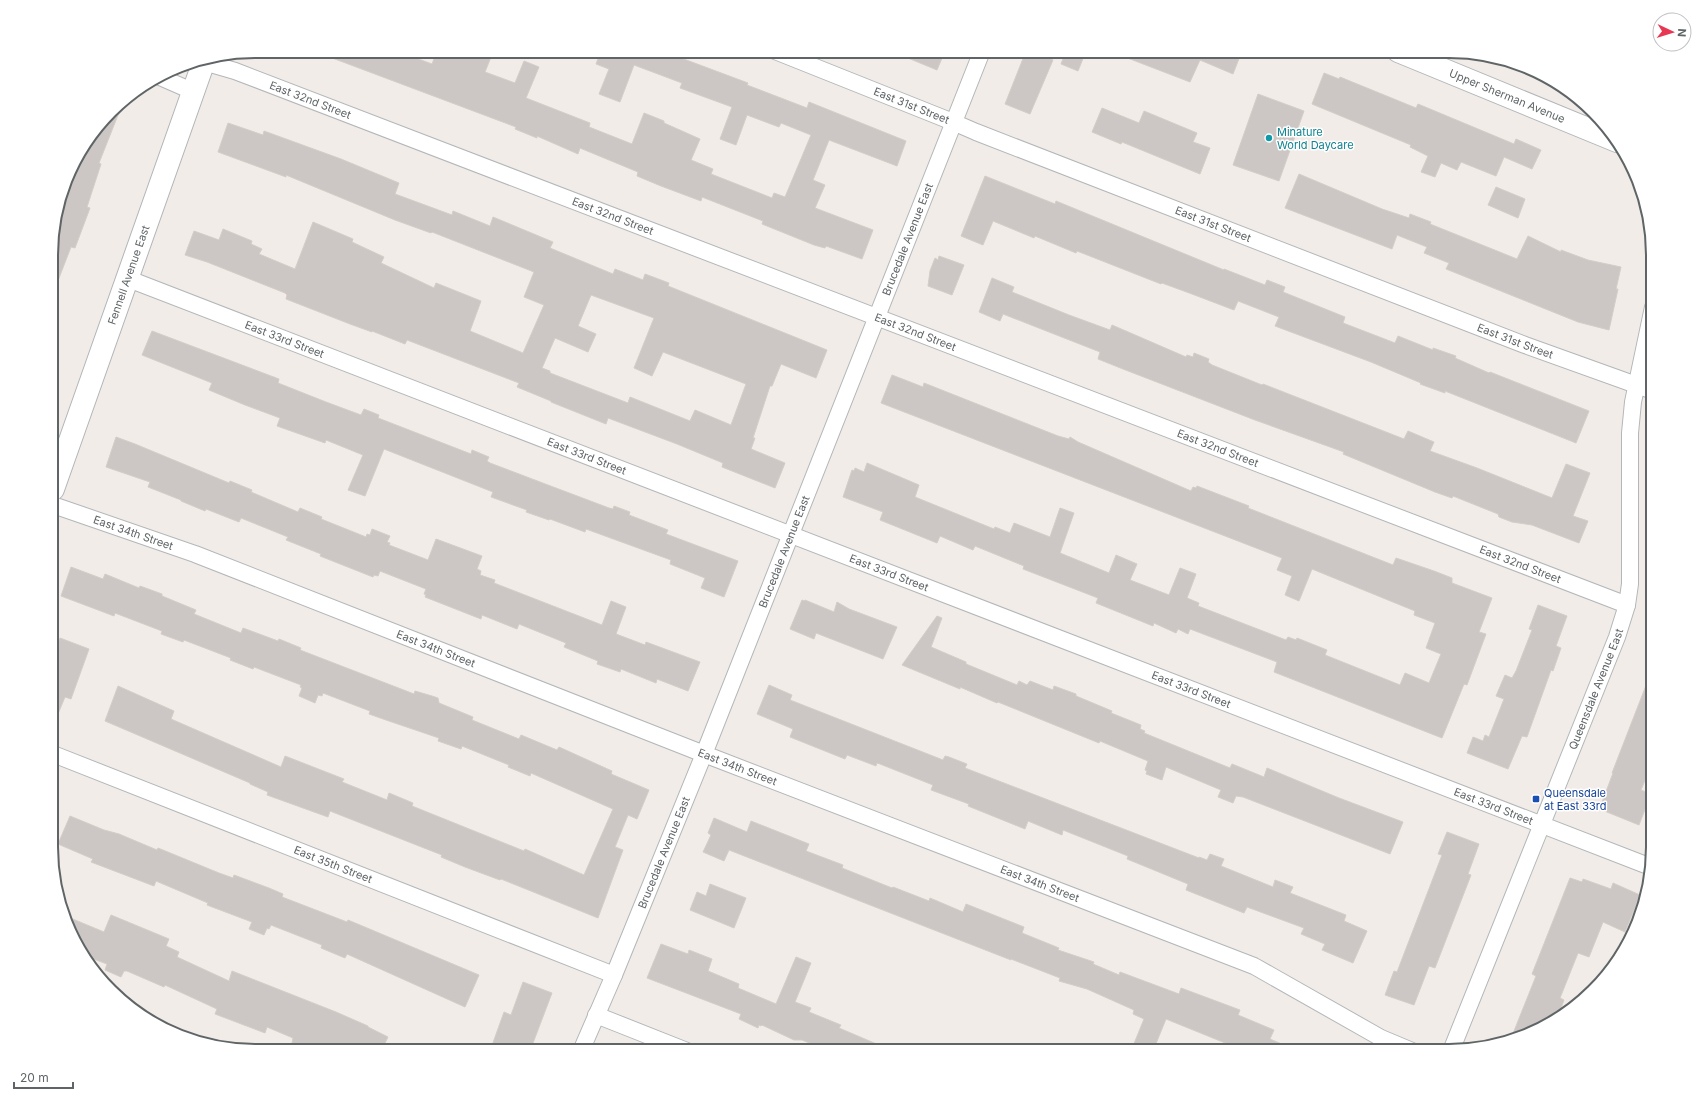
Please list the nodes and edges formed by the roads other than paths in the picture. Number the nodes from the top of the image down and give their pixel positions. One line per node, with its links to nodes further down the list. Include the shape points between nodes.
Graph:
1 (793, 58): 8 (street, East 31st Street)
2 (979, 58): 8 (street, Brucedale Avenue East)
3 (1415, 58): 9 (main road, Upper Sherman Avenue)
4 (210, 64): 11 (street, East 32nd Street, via 243,73)
5 (203, 65): 7 (main road, Fennell Avenue East)
6 (165, 79): 7 (street)
7 (192, 91): 10 (main road, Fennell Avenue East)
8 (953, 122): 11 (street, Brucedale Avenue East); 13 (street, East 31st Street, via 1525,345)
9 (1606, 137)
10 (126, 278): 15 (main road, Fennell Avenue East); 17 (street, East 33rd Street)
11 (877, 317): 17 (street, Brucedale Avenue East); 18 (street, East 32nd Street)
12 (1646, 341): 13 (street, Queensdale Avenue East)
13 (1637, 385): 14 (street, East 31st Street); 18 (street, Queensdale Avenue East, via 1630,433 1630,577)
14 (1646, 388)
15 (58, 475)
16 (58, 507): 19 (street, East 34th Street, via 195,554)
17 (790, 536): 19 (street, Brucedale Avenue East); 21 (street, East 33rd Street)
18 (1627, 605): 21 (street, Queensdale Avenue East, via 1617,637)
19 (704, 754): 23 (street, Brucedale Avenue East); 27 (street, East 34th Street, via 1254,966)
20 (58, 756): 23 (street, East 35th Street)
21 (1541, 824): 22 (street, East 33rd Street); 28 (street, Queensdale Avenue East)
22 (1645, 865)
23 (614, 975): 24 (street, Brucedale Avenue East)
24 (596, 1015): 25 (street, Brucedale Avenue East); 26 (street)
25 (584, 1044)
26 (669, 1044)
27 (1395, 1044)
28 (1454, 1044)

